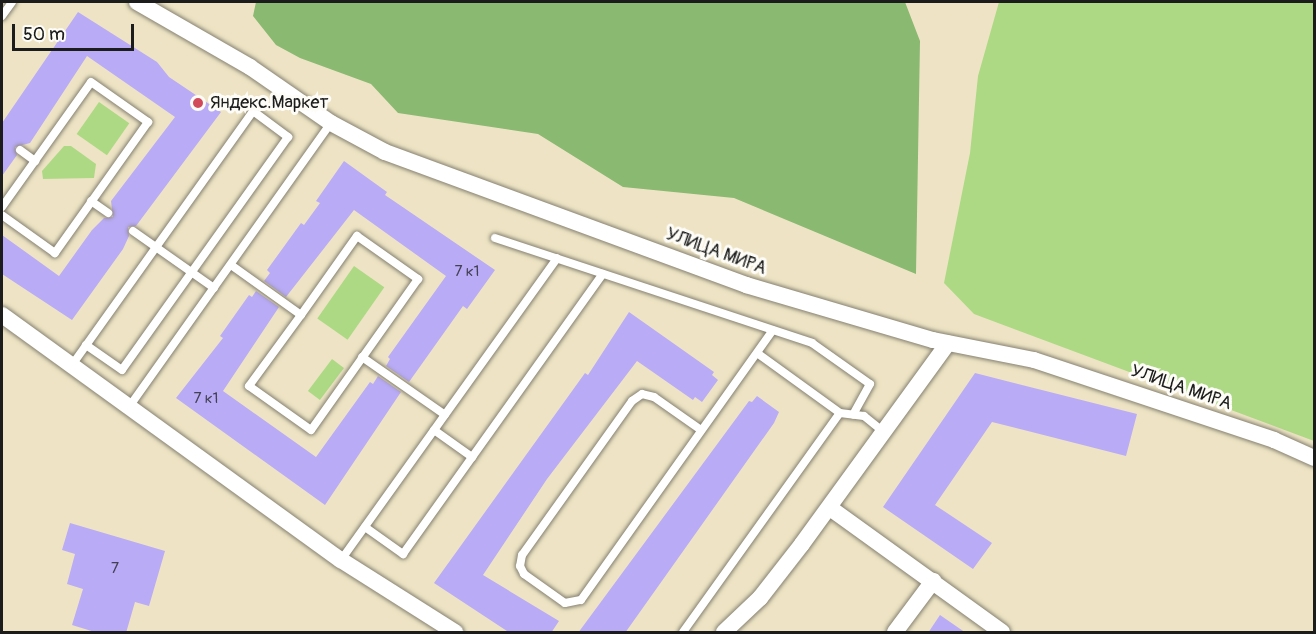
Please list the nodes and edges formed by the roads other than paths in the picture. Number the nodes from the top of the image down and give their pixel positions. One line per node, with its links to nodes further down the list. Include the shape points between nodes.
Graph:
1 (12, 2): 3 (lane)
2 (137, 2): 4 (street, УЛИЦА МИРА, via 250,67)
3 (2, 16)
4 (331, 123): 15 (lane); 22 (street, УЛИЦА МИРА, via 385,152 746,285)
5 (20, 150): 6 (lane)
6 (35, 161): 7 (lane, via 91,82 148,122); 8 (lane)
7 (91, 201): 9 (lane); 10 (lane, via 54,253)
8 (2, 207)
9 (108, 213)
10 (2, 215)
11 (133, 231): 13 (lane)
12 (495, 238): 14 (lane)
13 (156, 247): 16 (lane); 16 (lane, via 253,111 288,136); 23 (lane)
14 (557, 258): 17 (lane); 29 (lane)
15 (231, 265): 18 (lane); 20 (lane)
16 (192, 272): 18 (lane); 23 (lane, via 122,370)
17 (603, 274): 21 (lane); 34 (lane)
18 (214, 288): 27 (lane)
19 (2, 315): 26 (street)
20 (301, 315): 25 (lane, via 249,386 310,430); 25 (lane, via 357,236 418,279)
21 (773, 330): 24 (lane); 30 (lane, via 812,343 870,384)
22 (948, 344): 33 (street); 35 (street, УЛИЦА МИРА, via 1034,360 1274,440)
23 (86, 345): 26 (lane)
24 (757, 353): 28 (lane); 32 (lane)
25 (362, 357): 29 (lane)
26 (72, 365): 27 (street)
27 (129, 407): 38 (street)
28 (840, 413): 30 (lane); 41 (lane)
29 (445, 415): 31 (lane)
30 (853, 415): 33 (lane, via 864,416)
31 (434, 430): 34 (lane); 37 (lane)
32 (701, 430): 32 (lane, via 654,397 642,394 632,401 522,555 520,566 524,574 565,603 581,600)
33 (884, 432): 36 (street)
34 (472, 458): 37 (lane, via 403,554)
35 (1314, 459)
36 (830, 508): 39 (street); 42 (street, via 760,598)
37 (365, 527): 38 (lane)
38 (341, 560): 40 (street)
39 (933, 581): 43 (street); 44 (street)
40 (456, 633)
41 (683, 633)
42 (724, 633)
43 (895, 633)
44 (1002, 633)

